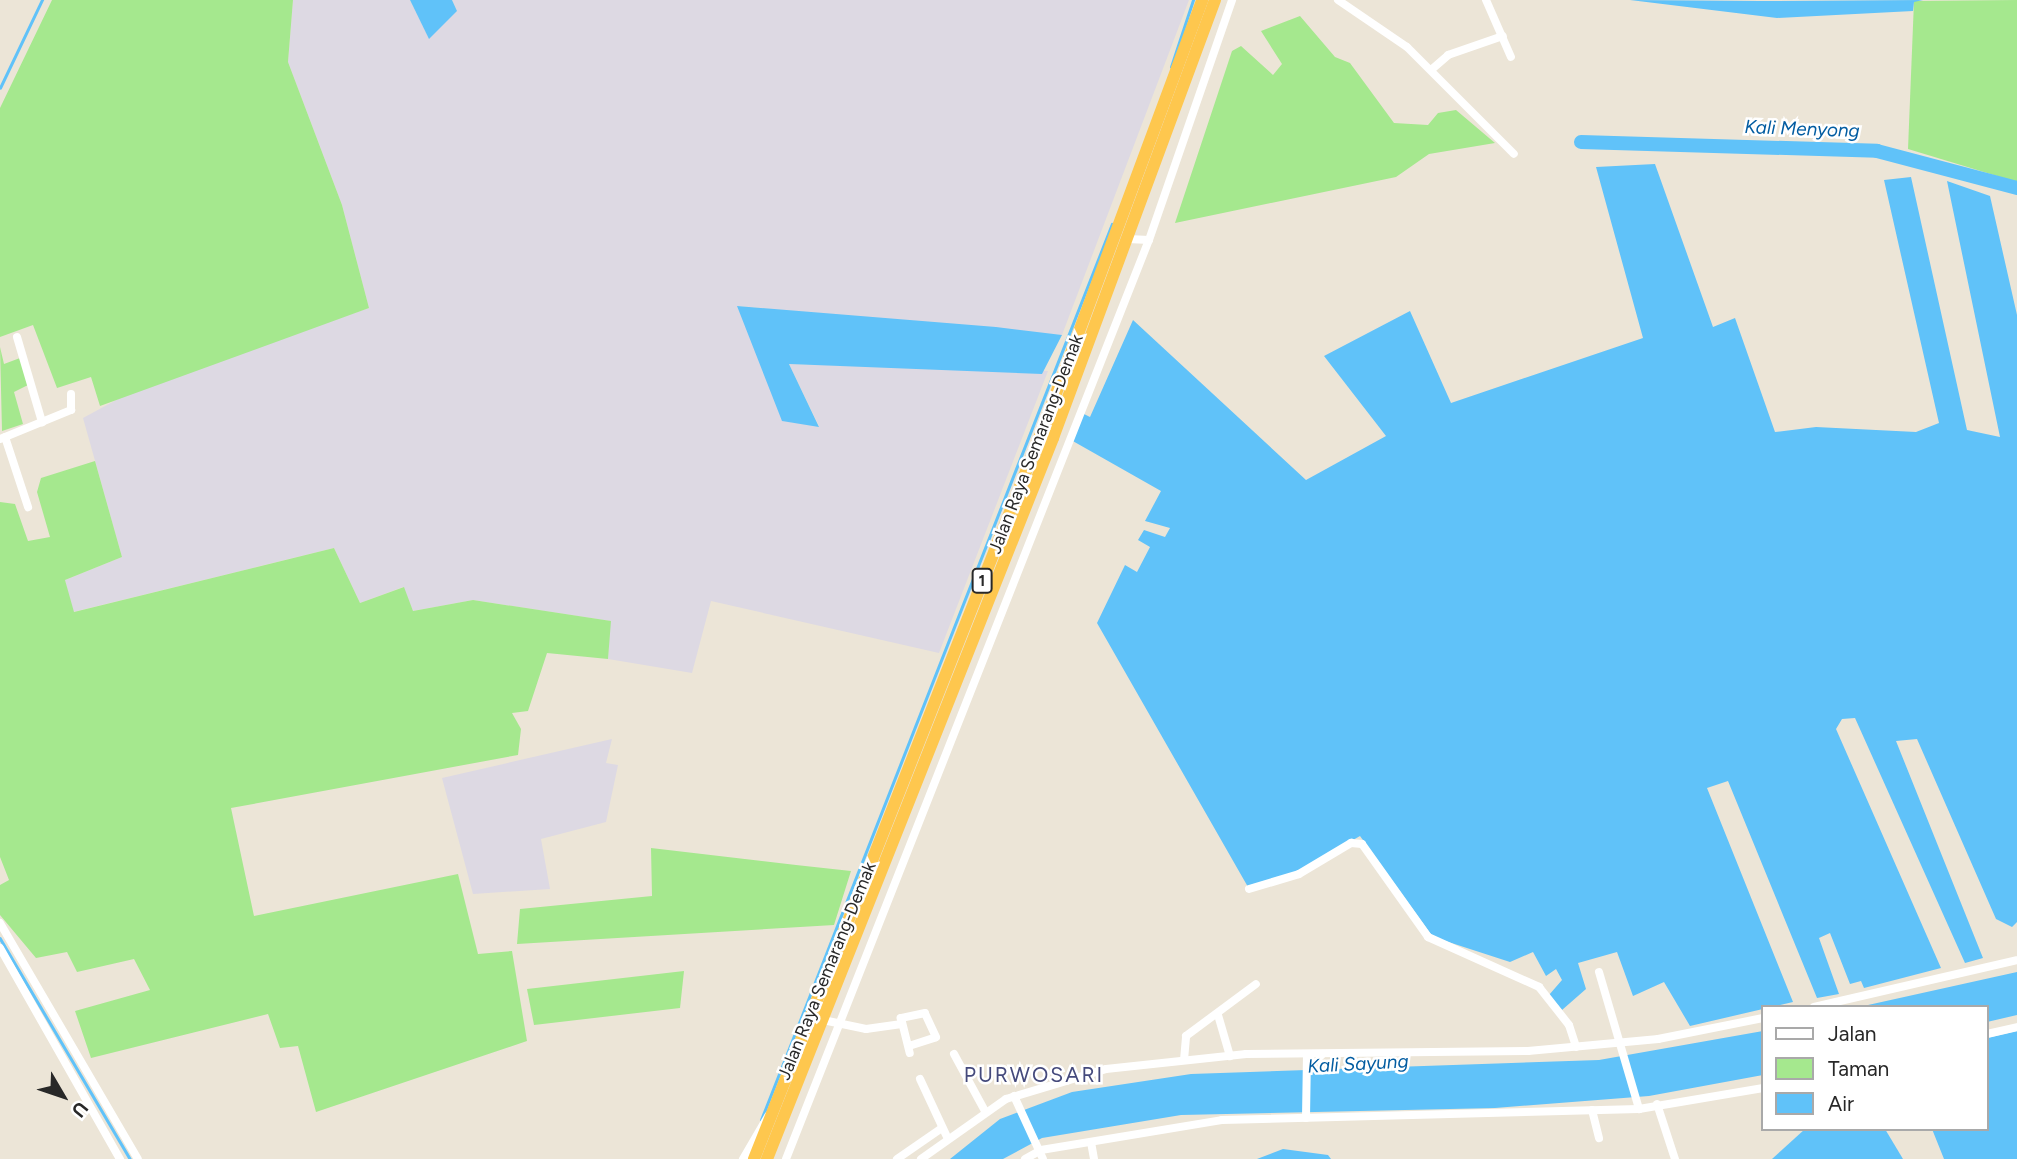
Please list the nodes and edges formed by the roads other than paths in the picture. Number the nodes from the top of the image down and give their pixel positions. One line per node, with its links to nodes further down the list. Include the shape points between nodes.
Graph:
1 (1202, 0): 17 (highway, Jalan Raya Semarang-Demak / 1)
2 (1215, 0): 10 (highway, Jalan Raya Semarang-Demak / 1)
3 (1232, 0): 11 (street)
4 (1338, 0): 8 (street)
5 (1486, 0): 6 (street)
6 (1503, 36): 7 (street); 8 (street, via 1448,55)
7 (1511, 57)
8 (1431, 70): 9 (street)
9 (1514, 155)
10 (1128, 239): 11 (street); 18 (highway, Jalan Raya Semarang-Demak / 1)
11 (1149, 240): 28 (street)
12 (17, 337): 14 (street)
13 (71, 394): 14 (street, via 71,410)
14 (42, 422): 15 (street)
15 (3, 438): 16 (street)
16 (28, 507)
17 (906, 772): 18 (highway); 46 (highway, Jalan Raya Semarang-Demak / 1)
18 (921, 776): 28 (highway, Jalan Raya Semarang-Demak / 1)
19 (1249, 889): 33 (street, via 1299,874 1351,843 1362,844 1428,937 1539,987 1569,1025)
20 (0, 923): 21 (street)
21 (4, 943): 39 (street); 39 (street)
22 (2017, 960): 25 (street)
23 (1599, 972): 32 (street)
24 (1256, 984): 26 (street)
25 (1823, 1005)
26 (1218, 1015): 36 (street); 37 (street, via 1183,1039)
27 (1762, 1018): 32 (street)
28 (831, 1022): 29 (street); 58 (highway, Jalan Raya Semarang-Demak / 1); 59 (street)
29 (902, 1024): 29 (street, via 909,1050 937,1034 922,1012 903,1015)
30 (2017, 1027): 31 (street)
31 (1989, 1034)
32 (1624, 1045): 33 (street); 42 (street)
33 (1576, 1047): 35 (street, via 1432,1056)
34 (954, 1054): 45 (street)
35 (1307, 1055): 36 (street); 47 (street)
36 (1230, 1056): 37 (street)
37 (1184, 1060): 41 (street, via 1106,1069)
38 (920, 1079): 48 (street)
39 (88, 1081): 54 (street); 55 (street)
40 (1762, 1088): 43 (street)
41 (1014, 1096): 45 (street); 52 (street)
42 (1638, 1104): 43 (street); 44 (street)
43 (1657, 1104): 53 (street)
44 (1592, 1110): 47 (street); 50 (street)
45 (985, 1111): 49 (street)
46 (772, 1112): 56 (street); 57 (highway, Jalan Raya Semarang-Demak / 1)
47 (1306, 1116): 51 (street, via 1222,1119)
48 (942, 1128): 49 (street); 60 (street)
49 (947, 1137): 61 (street)
50 (1599, 1138)
51 (1091, 1142): 52 (street); 63 (street)
52 (1040, 1151): 62 (street)
53 (1674, 1158)
54 (120, 1159)
55 (138, 1159)
56 (743, 1159)
57 (754, 1159)
58 (767, 1159)
59 (786, 1159)
60 (897, 1159)
61 (921, 1159)
62 (1025, 1159)
63 (1094, 1159)

